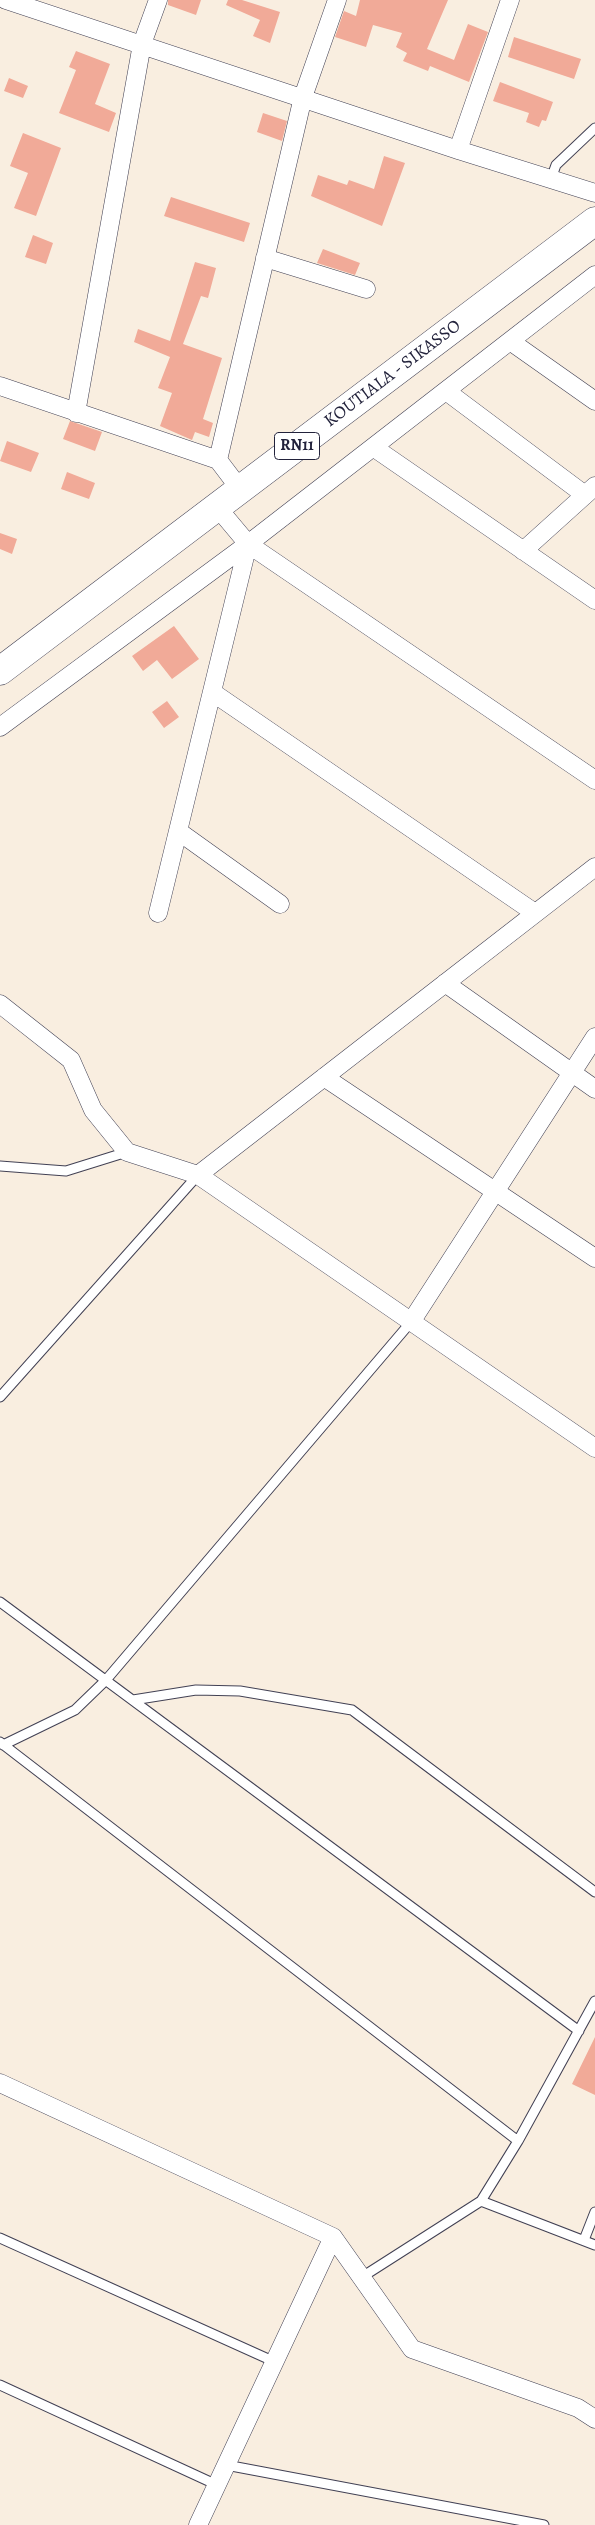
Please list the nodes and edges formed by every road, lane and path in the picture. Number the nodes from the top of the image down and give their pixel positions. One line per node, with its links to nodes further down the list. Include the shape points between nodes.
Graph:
1 (5, 0): 5 (street); 6 (street)
2 (158, 0): 6 (street)
3 (336, 0): 7 (street)
4 (510, 0): 9 (street)
5 (0, 13)
6 (142, 44): 7 (street); 20 (street)
7 (302, 97): 9 (street); 13 (street)
8 (595, 128): 10 (lane, via 556,165)
9 (458, 150): 10 (street)
10 (551, 179): 11 (street)
11 (595, 193)
12 (595, 221): 23 (main road, KOUTIALA - SIKASSO / RN11)
13 (265, 258): 15 (street); 22 (street)
14 (595, 275): 16 (street)
15 (366, 289)
16 (510, 342): 18 (street); 19 (street)
17 (0, 386): 20 (street)
18 (446, 391): 21 (street); 24 (street)
19 (595, 401)
20 (76, 413): 22 (street)
21 (373, 447): 26 (street); 27 (street)
22 (218, 460): 23 (street)
23 (240, 489): 25 (main road, KOUTIALA - SIKASSO / RN11)
24 (590, 491): 27 (street)
25 (217, 507): 26 (street); 29 (main road, KOUTIALA - SIKASSO / RN11)
26 (248, 544): 30 (street); 31 (street); 32 (street)
27 (523, 551): 28 (street)
28 (595, 600)
29 (0, 671)
30 (212, 692): 33 (street); 37 (street)
31 (0, 726)
32 (595, 780)
33 (178, 831): 35 (street); 36 (street)
34 (595, 867): 37 (street)
35 (280, 904)
36 (158, 913)
37 (535, 913): 38 (street)
38 (445, 983): 41 (street); 42 (street)
39 (0, 1004): 44 (street, via 71,1060 93,1110)
40 (595, 1037): 41 (street)
41 (572, 1073): 43 (street); 47 (street)
42 (324, 1077): 46 (street); 47 (street)
43 (595, 1089)
44 (127, 1152): 45 (lane, via 66,1171); 46 (street)
45 (0, 1166)
46 (198, 1175): 49 (street); 50 (lane)
47 (495, 1192): 48 (street); 49 (street)
48 (595, 1258)
49 (411, 1322): 51 (street); 53 (lane)
50 (0, 1396)
51 (595, 1448)
52 (0, 1602): 53 (lane)
53 (106, 1680): 54 (lane); 55 (lane, via 75,1710)
54 (133, 1700): 56 (lane, via 196,1690 240,1691 352,1710); 58 (lane)
55 (2, 1744): 60 (lane)
56 (595, 1892)
57 (595, 2002): 58 (lane)
58 (579, 2031): 60 (lane)
59 (0, 2082): 63 (street)
60 (518, 2141): 61 (lane)
61 (481, 2201): 65 (lane); 67 (lane)
62 (595, 2212): 65 (lane)
63 (333, 2237): 67 (street); 68 (street)
64 (0, 2238): 68 (lane)
65 (584, 2240): 66 (lane)
66 (595, 2245)
67 (362, 2277): 70 (street, via 412,2349 578,2408)
68 (274, 2362): 71 (street)
69 (0, 2385): 72 (lane)
70 (595, 2419)
71 (226, 2465): 72 (street); 74 (lane)
72 (217, 2485): 73 (street)
73 (198, 2525)
74 (544, 2525)

